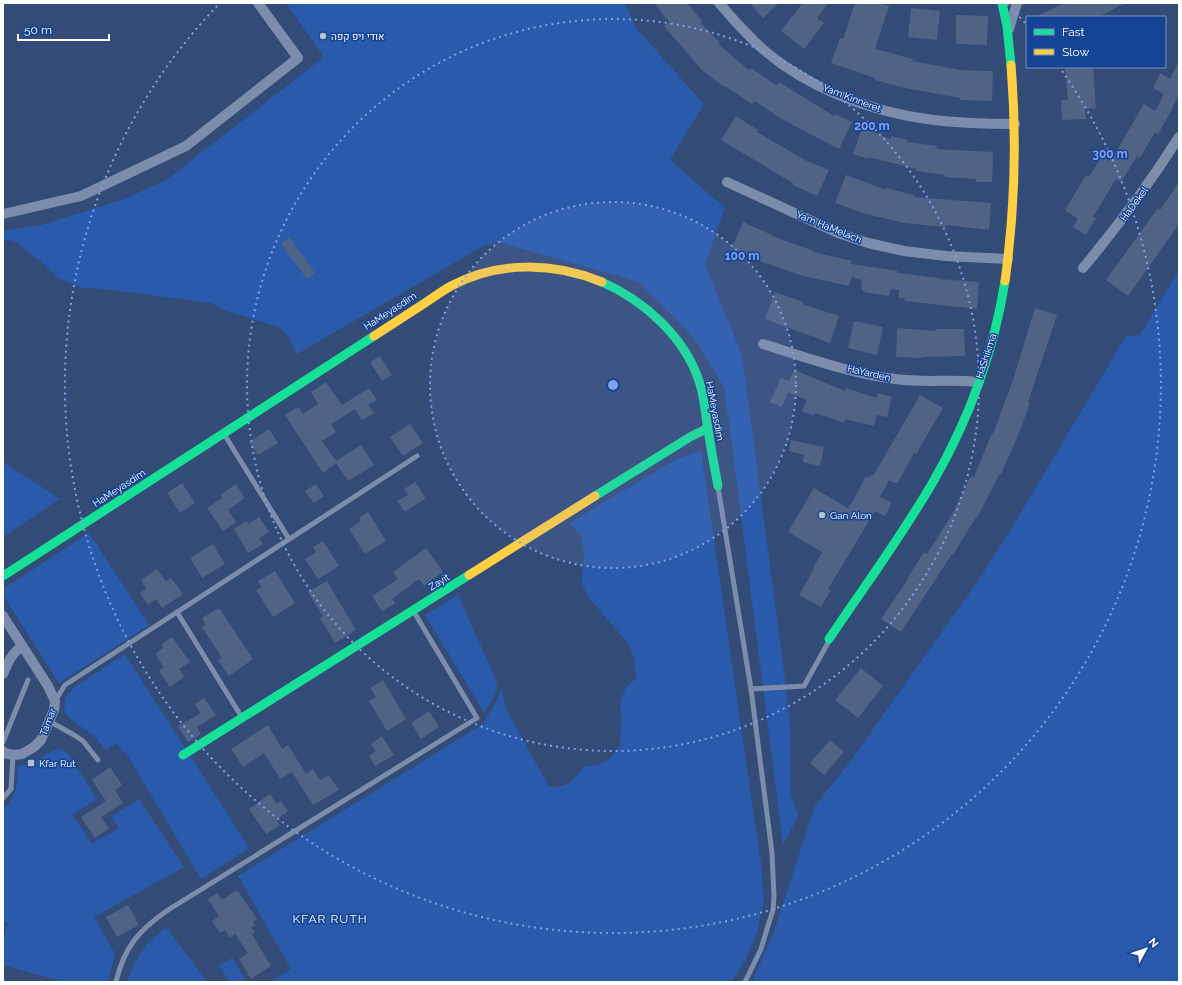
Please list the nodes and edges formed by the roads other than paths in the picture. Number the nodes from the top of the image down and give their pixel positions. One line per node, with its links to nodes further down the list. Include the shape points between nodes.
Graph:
1 (258, 3): 9 (street, via 298,58 186,146 81,196)
2 (719, 3): 6 (street, Yam Kinneret, via 755,42 782,63 810,81 840,95 871,107 906,116)
3 (1002, 3): 5 (street, HaShikma)
4 (1017, 3): 5 (street, HaShikma)
5 (1008, 35): 6 (street, HaShikma)
6 (1015, 124): 10 (street, HaShikma, via 1015,191)
7 (1179, 137): 11 (street, HaDekel, via 1138,199)
8 (727, 182): 10 (street, Yam HaMelach, via 838,233 868,243 946,256)
9 (3, 214)
10 (1008, 259): 13 (street, HaShikma, via 1000,308)
11 (1083, 268)
12 (763, 344): 13 (street, HaYarden, via 818,361 894,379)
13 (978, 382): 23 (street, HaShikma, via 961,426 937,472)
14 (708, 428): 15 (street, HaMeyasdim, via 698,379 665,325 622,291 602,282 582,275 529,266 479,274 451,286); 17 (street, HaMeyasdim); 20 (street, Zayit)
15 (224, 433): 18 (lane); 19 (street, HaMeyasdim)
16 (417, 456): 18 (lane)
17 (718, 486): 27 (lane)
18 (289, 539): 21 (lane)
19 (3, 576)
20 (413, 611): 29 (street, Zayit); 37 (lane, via 477,718 150,923 124,955)
21 (177, 612): 28 (lane, via 65,685); 29 (lane)
22 (3, 616): 24 (street, Tamar)
23 (829, 639): 27 (lane, via 804,686)
24 (22, 646): 25 (street, via 10,657); 28 (street, Tamar)
25 (3, 674)
26 (28, 680): 31 (lane)
27 (751, 689): 38 (lane, via 772,853 774,896 773,910 761,949)
28 (55, 701): 30 (street, Tamar)
29 (242, 718): 34 (street, Zayit)
30 (49, 721): 33 (street, Tamar, via 41,740 34,747 22,754); 35 (lane, via 83,741)
31 (3, 742)
32 (3, 751): 33 (street)
33 (13, 755): 36 (lane, via 11,789)
34 (183, 755)
35 (98, 760)
36 (3, 798)
37 (116, 982)
38 (745, 982)

